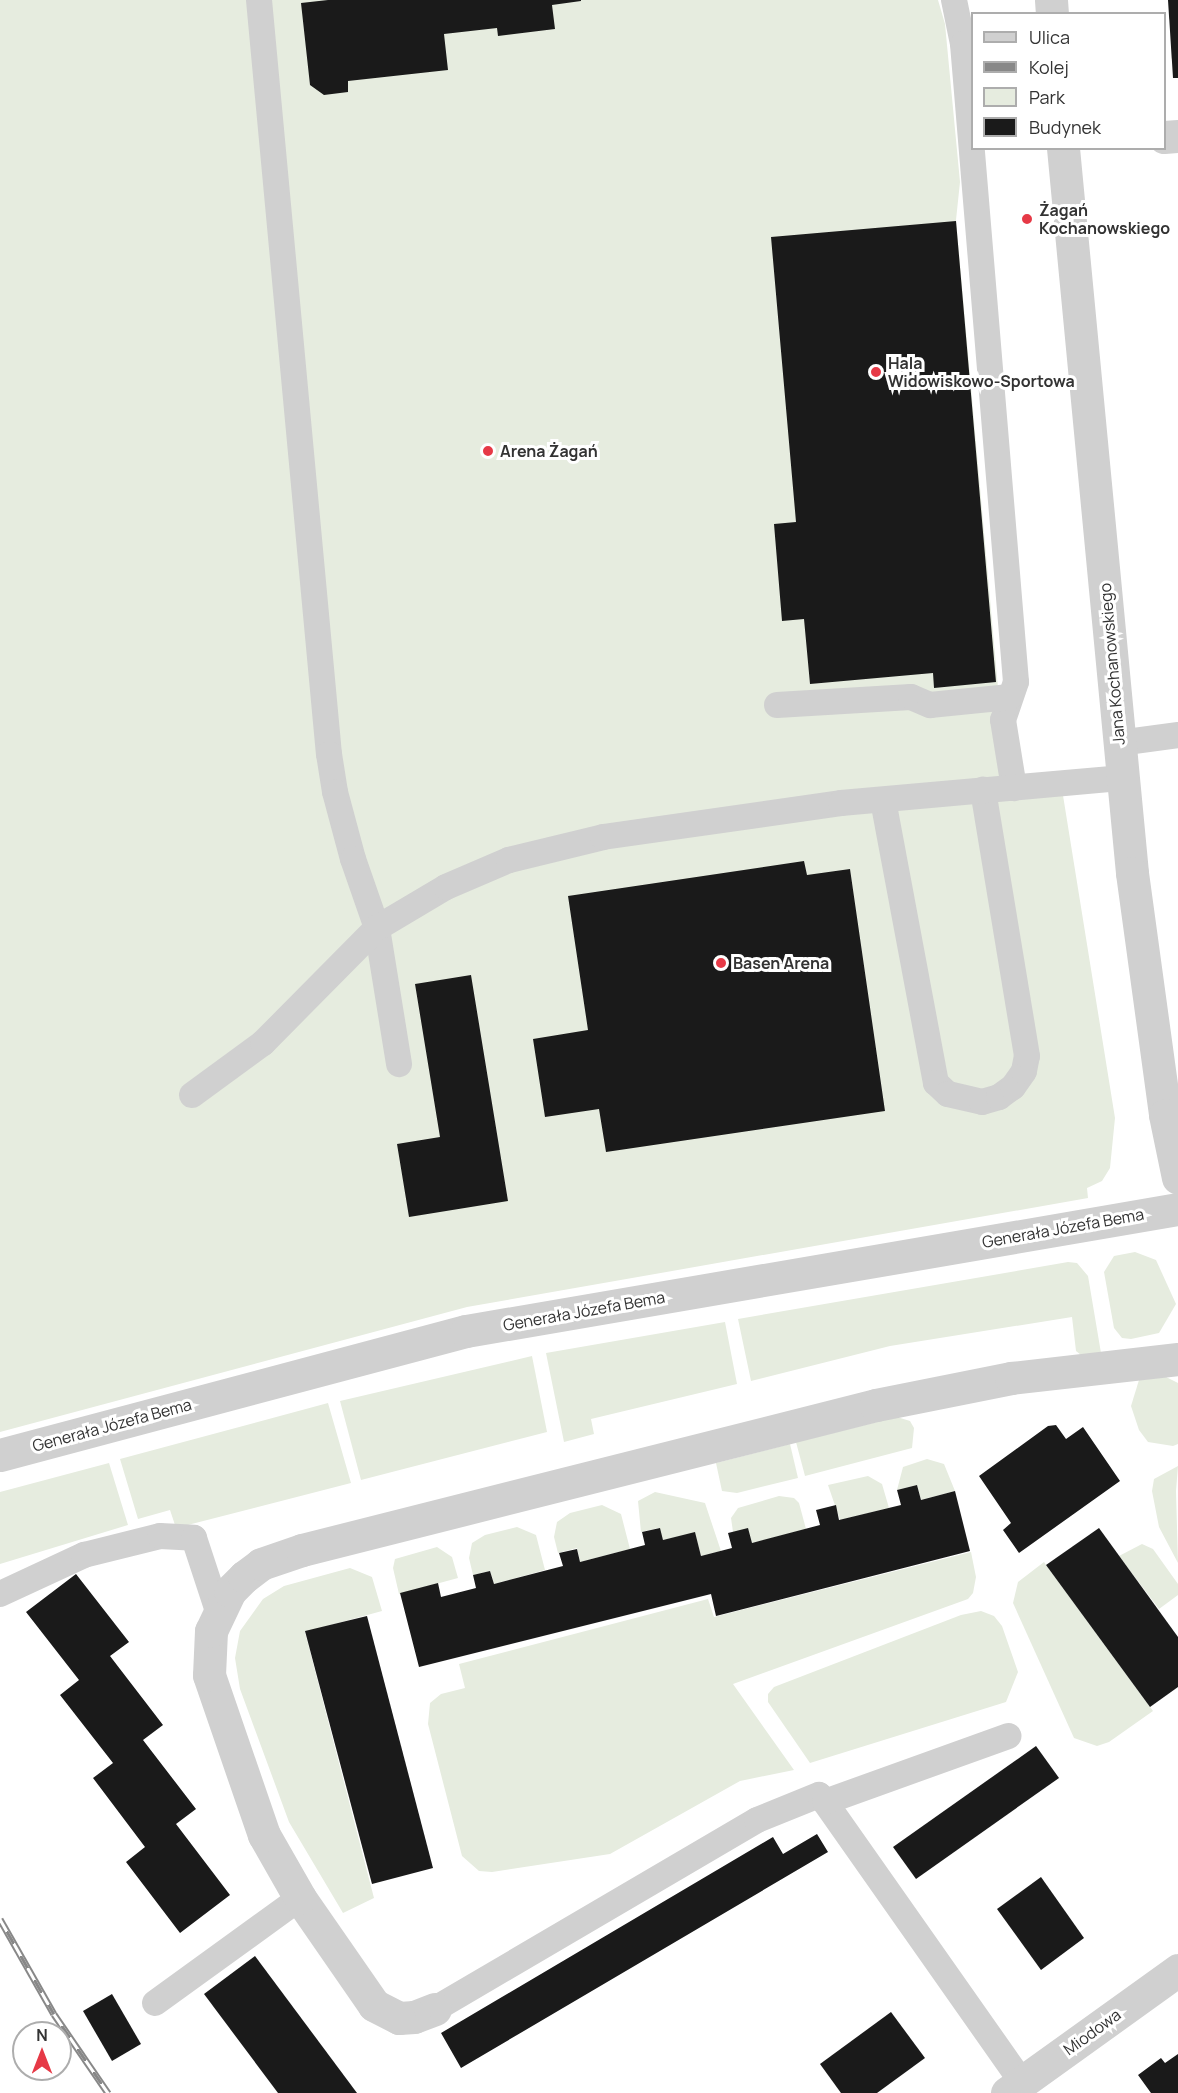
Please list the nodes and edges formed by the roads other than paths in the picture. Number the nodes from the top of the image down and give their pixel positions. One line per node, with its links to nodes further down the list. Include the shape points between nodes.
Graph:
1 (259, 0): 14 (lane, via 330,754 335,792 353,859)
2 (954, 0): 3 (lane, via 963,44)
3 (971, 140)
4 (972, 150): 6 (lane, via 1016,682)
5 (1063, 150): 9 (street, Jana Kochanowskiego)
6 (1010, 697): 7 (lane, via 930,705 911,697); 11 (lane, via 1002,720)
7 (777, 705)
8 (1178, 735): 9 (lane)
9 (1119, 743): 10 (street, Jana Kochanowskiego)
10 (1123, 778): 11 (lane); 17 (street, Jana Kochanowskiego, via 1165,1115)
11 (1014, 788): 12 (lane)
12 (984, 790): 13 (lane); 13 (lane, via 1027,1056 1024,1071 1013,1087 999,1098 982,1102 948,1094 936,1083)
13 (884, 800): 14 (lane, via 603,837 537,852 446,887)
14 (377, 928): 15 (lane); 16 (lane, via 263,1044)
15 (399, 1064)
16 (192, 1095)
17 (1178, 1178)
18 (1178, 1209): 20 (street, Generała Józefa Bema, via 466,1331)
19 (1178, 1359): 22 (street, via 1011,1378 917,1395 302,1550 261,1564 244,1576)
20 (0, 1455)
21 (0, 1594): 22 (lane, via 84,1555 160,1536 194,1538)
22 (218, 1611): 25 (street, via 208,1651 215,1697 254,1811)
23 (1008, 1736): 24 (lane)
24 (825, 1802): 28 (lane, via 819,1795 756,1820); 29 (lane)
25 (300, 1898): 27 (lane); 28 (street, via 374,2005 399,2018)
26 (1178, 1970): 29 (street, Miodowa)
27 (155, 2003)
28 (435, 2009)
29 (1015, 2087)

